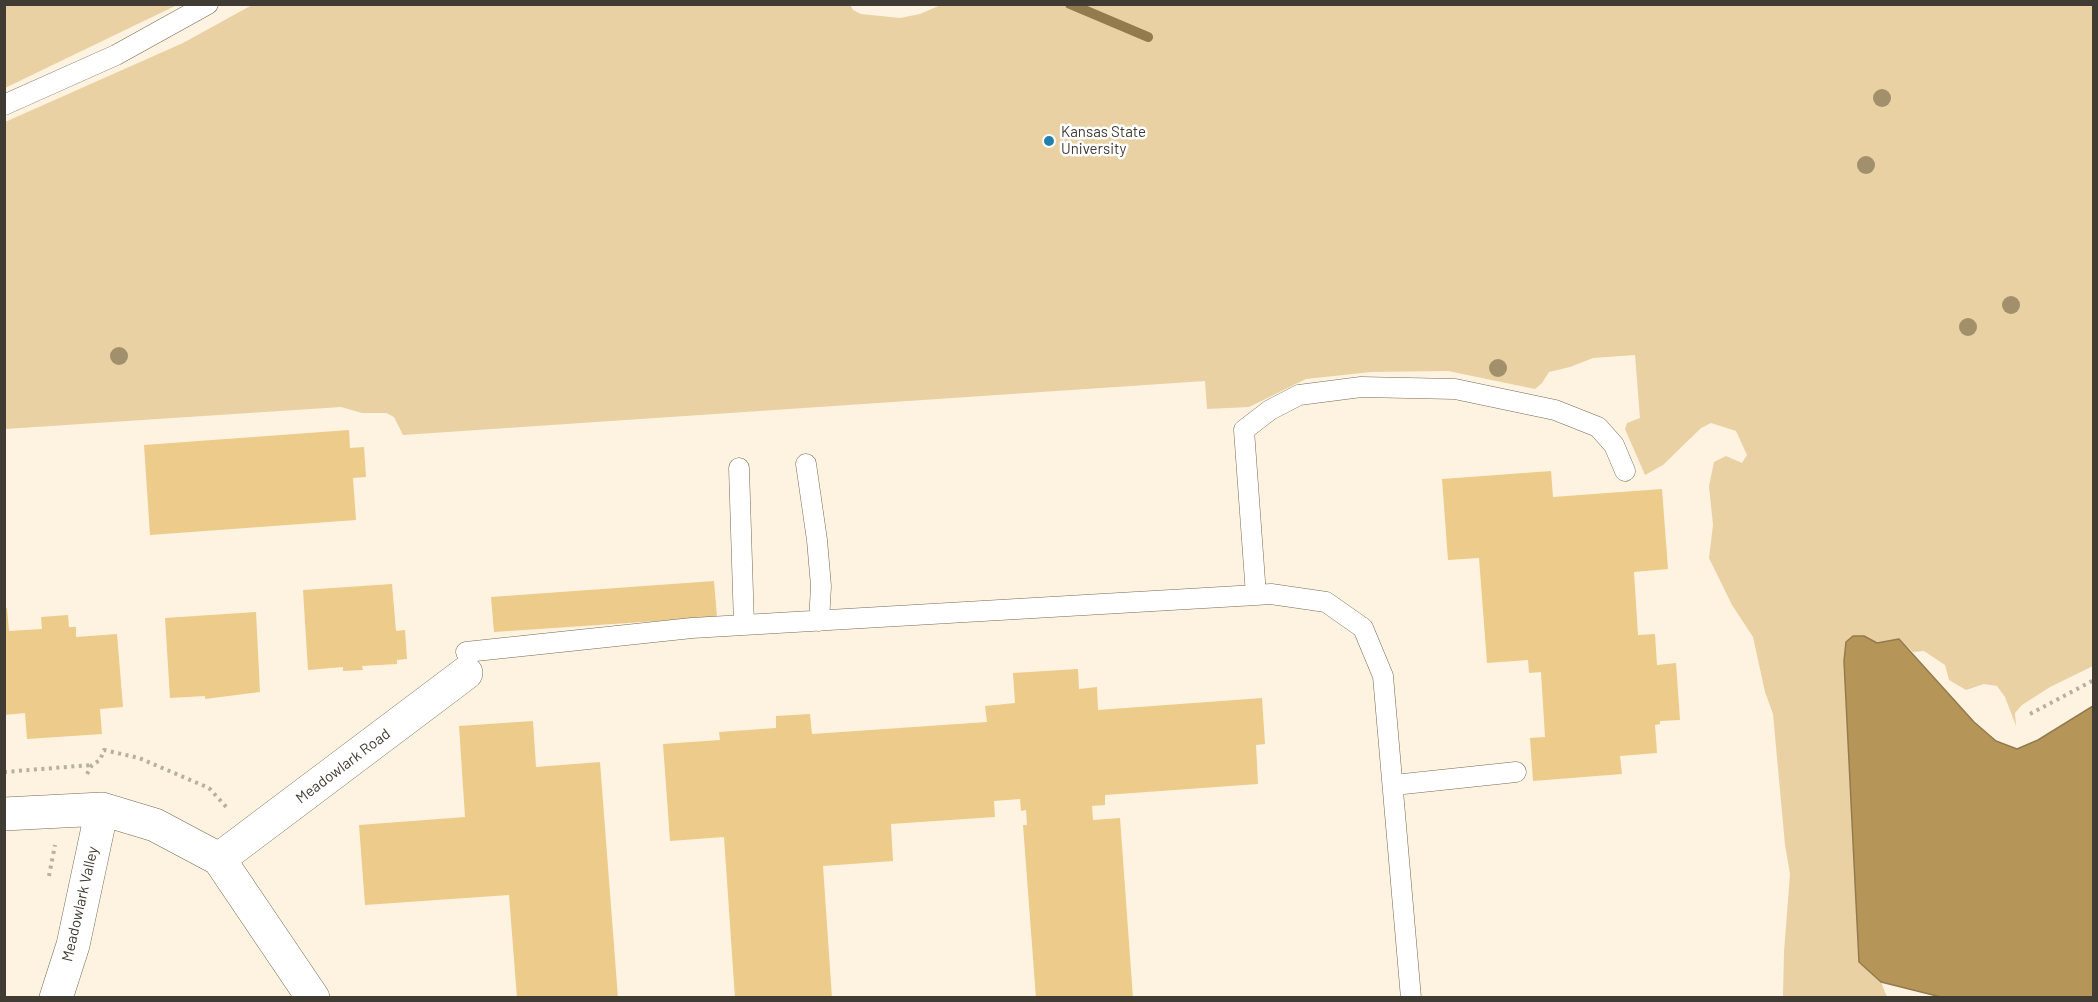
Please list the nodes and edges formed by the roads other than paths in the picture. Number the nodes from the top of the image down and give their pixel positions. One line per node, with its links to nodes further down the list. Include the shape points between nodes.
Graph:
1 (208, 4): 2 (lane, via 116,55)
2 (4, 105)
3 (806, 464): 7 (lane, via 817,540)
4 (738, 468): 8 (lane)
5 (1625, 471): 6 (lane, via 1614,445 1598,427 1555,410 1455,389 1361,387 1299,395 1244,429)
6 (1256, 595): 7 (lane); 11 (lane, via 1326,602 1363,628 1383,676)
7 (819, 621): 8 (lane)
8 (744, 625): 9 (lane)
9 (466, 662): 14 (street, Meadowlark Road)
10 (1516, 772): 11 (lane)
11 (1394, 784): 17 (lane)
12 (102, 809): 13 (street); 14 (street, via 155,825); 15 (street, Meadowlark Valley, via 73,945)
13 (4, 814)
14 (219, 859): 16 (street)
15 (56, 998)
16 (313, 998)
17 (1411, 998)

